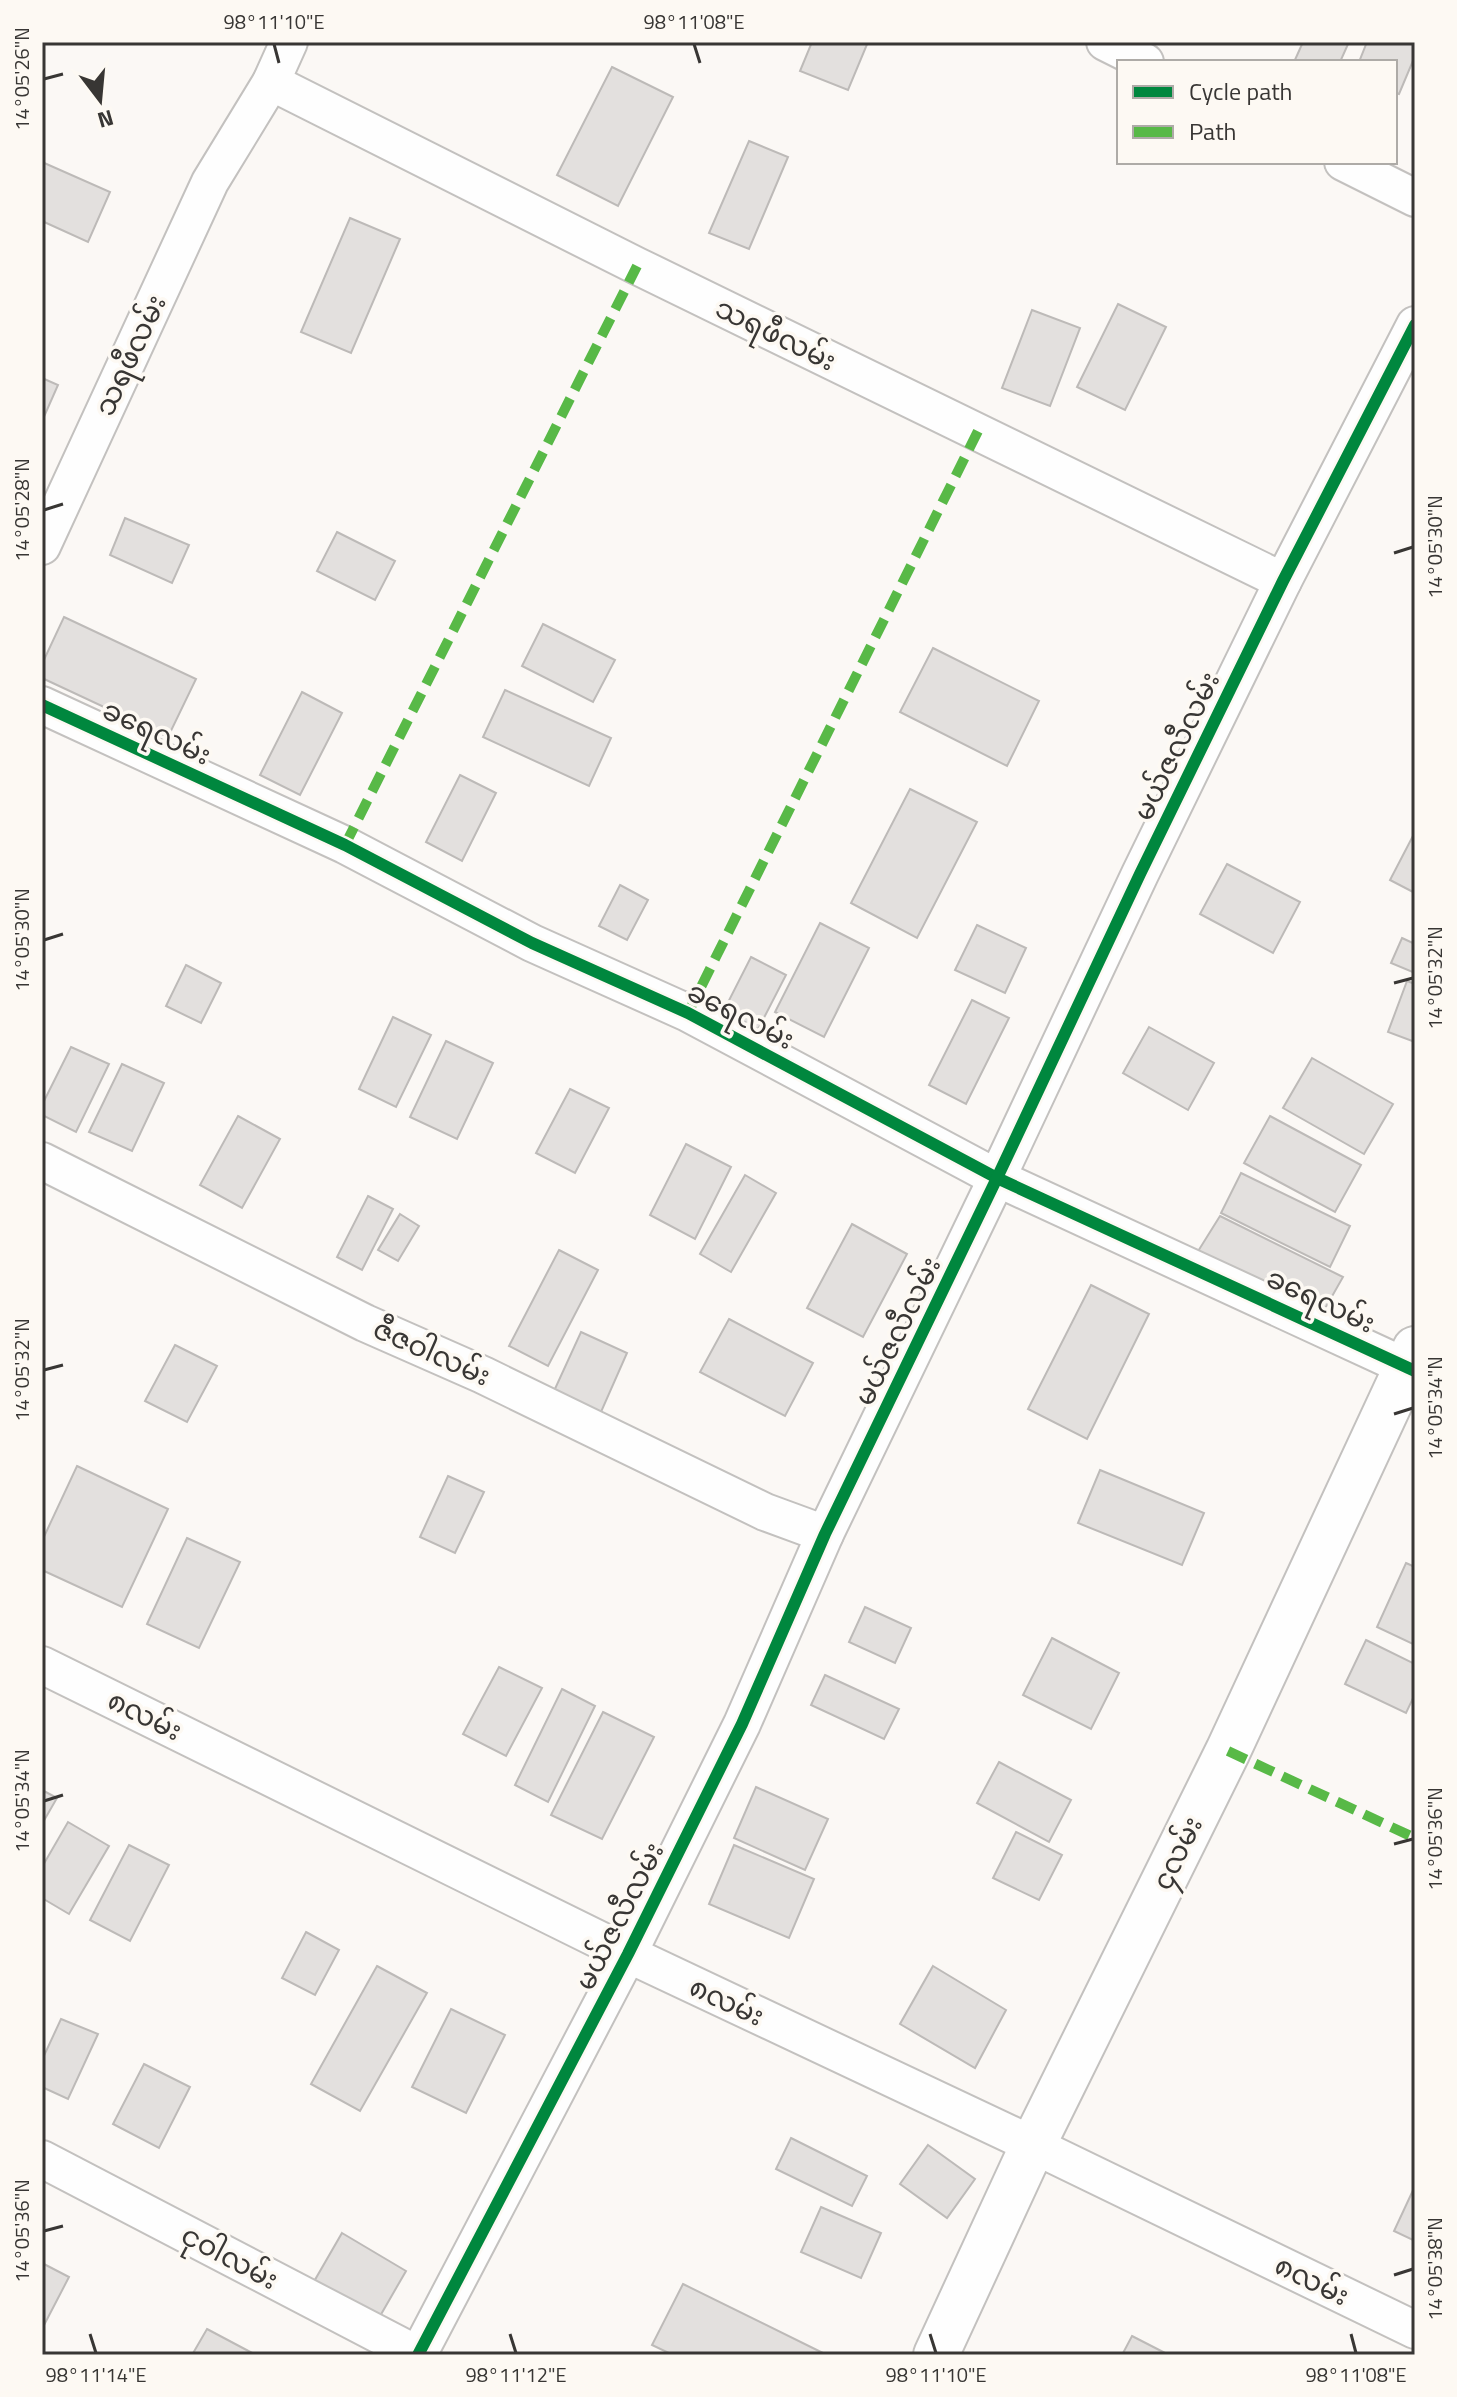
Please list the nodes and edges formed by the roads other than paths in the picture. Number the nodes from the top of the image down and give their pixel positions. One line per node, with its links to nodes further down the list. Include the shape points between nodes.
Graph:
1 (289, 42): 4 (street, သရဖီလမ်း)
2 (1105, 42): 3 (street)
3 (1141, 60)
4 (271, 82): 8 (street, သရဖီလမ်း, via 210,182); 9 (street, သရဖီလမ်း)
5 (1347, 164): 6 (street)
6 (1415, 198)
7 (1415, 325): 9 (street, မယ်ဇလီလမ်း)
8 (42, 546)
9 (1283, 581): 12 (street, မယ်ဇလီလမ်း)
10 (42, 705): 12 (street, ခရေလမ်း, via 345,845 532,943 688,1013)
11 (42, 1161): 14 (street, ဇီဇဝါလမ်း, via 365,1323 765,1512)
12 (997, 1178): 13 (street, ခရေလမ်း); 14 (street, မယ်ဇလီလမ်း)
13 (1412, 1362): 17 (street, ၄လမ်း)
14 (825, 1534): 16 (street, မယ်ဇလီလမ်း, via 742,1724)
15 (42, 1665): 16 (street, ၈လမ်း)
16 (628, 1954): 17 (street, ၈လမ်း); 20 (street, မယ်ဇလီလမ်း)
17 (1033, 2145): 19 (street, ၈လမ်း); 21 (street, ၄လမ်း)
18 (42, 2159): 20 (street, ငုဝါလမ်း)
19 (1415, 2330)
20 (418, 2355)
21 (936, 2355)

